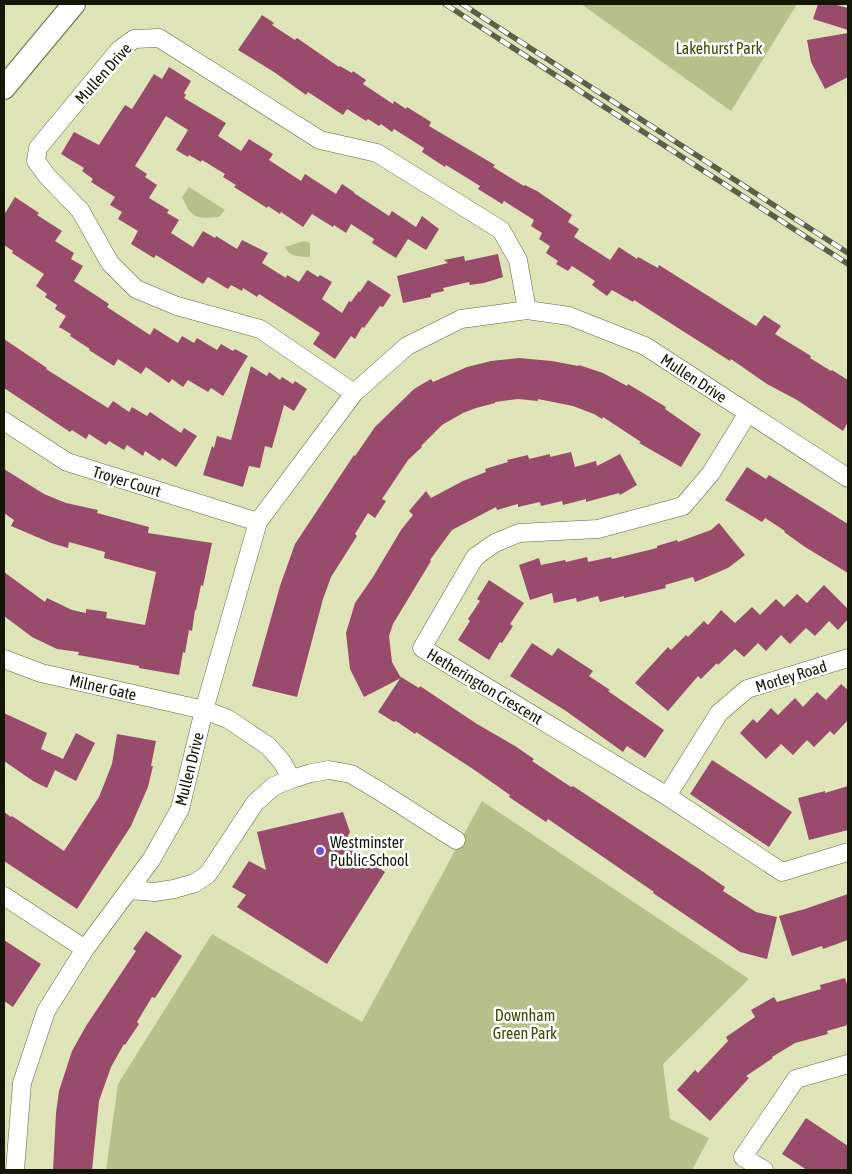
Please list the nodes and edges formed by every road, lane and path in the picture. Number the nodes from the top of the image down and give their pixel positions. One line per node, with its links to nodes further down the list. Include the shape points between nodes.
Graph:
1 (74, 4): 2 (main road)
2 (4, 88)
3 (527, 310): 4 (street, Mullen Drive, via 461,319 407,346); 4 (street, Mullen Drive, via 518,260 501,230 377,153 320,140 159,38 134,39 119,50 38,148 36,161 80,210 110,263 136,289 178,306 260,329); 5 (street, Mullen Drive, via 569,316 645,346)
4 (354, 393): 8 (street, Mullen Drive)
5 (748, 413): 7 (street, Mullen Drive); 13 (street, Hetherington Crescent, via 711,473 683,506 598,529 519,533 495,543 475,557 422,648)
6 (4, 421): 8 (street, Troyer Court, via 67,462)
7 (848, 478)
8 (258, 522): 11 (street, Mullen Drive)
9 (848, 658): 13 (street, Morley Road, via 747,689 719,713)
10 (4, 659): 11 (street, Milner Gate, via 41,674)
11 (204, 710): 12 (street, Milner Gate, via 228,718 268,746); 16 (street, Mullen Drive, via 180,809 151,860)
12 (292, 779): 14 (street, via 329,770 351,774); 16 (street, via 274,786 255,803 208,874 195,883 155,892)
13 (667, 796): 15 (street, Hetherington Crescent, via 782,872)
14 (456, 840)
15 (848, 852)
16 (129, 890): 18 (street, Mullen Drive)
17 (4, 896): 18 (street)
18 (85, 949): 20 (street, Mullen Drive, via 46,1011 22,1083)
19 (848, 1064): 21 (street, via 796,1079 744,1157)
20 (15, 1170)
21 (764, 1170)

